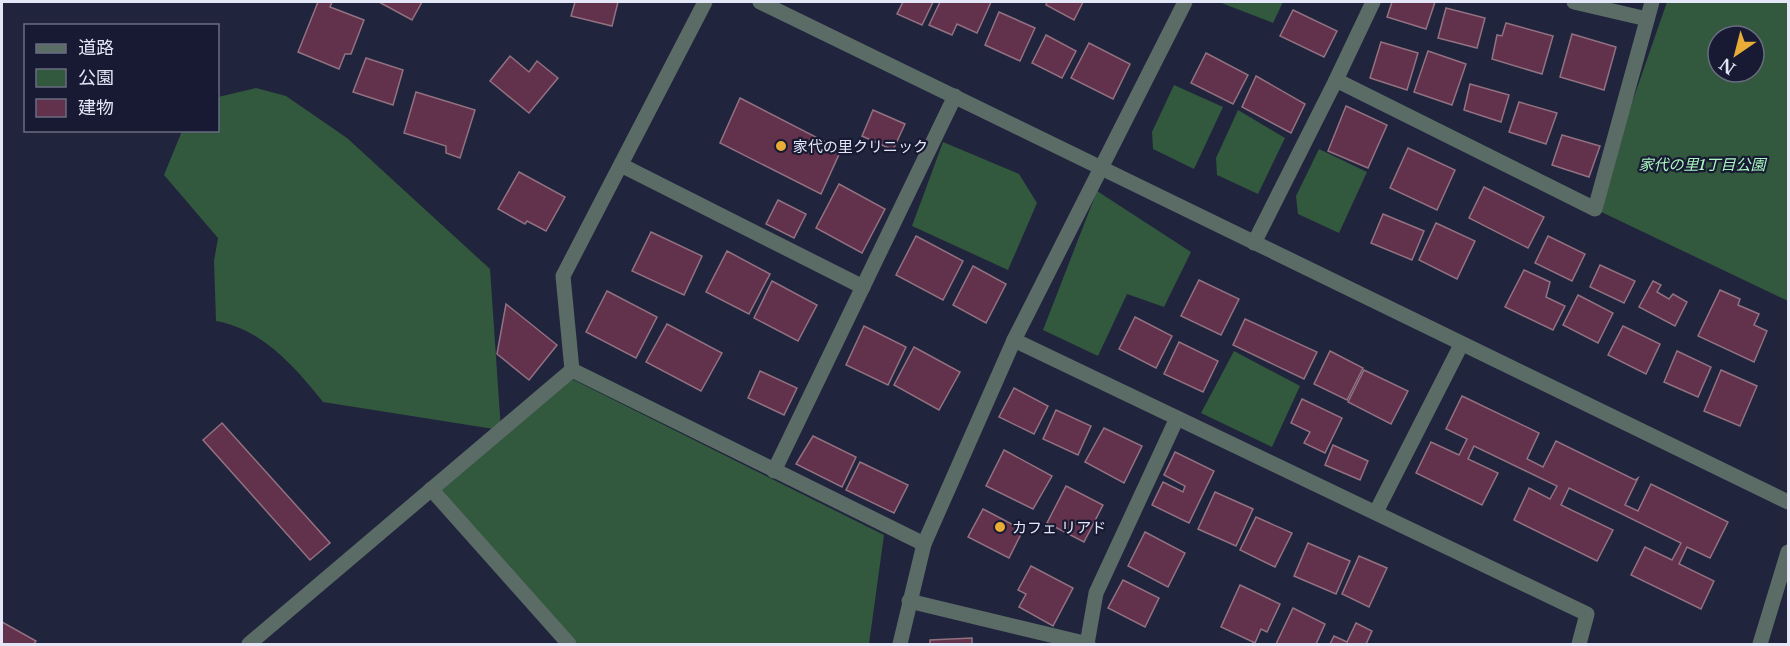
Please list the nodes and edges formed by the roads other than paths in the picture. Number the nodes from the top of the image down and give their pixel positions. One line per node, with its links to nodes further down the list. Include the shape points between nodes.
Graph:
1 (705, 2): 10 (street)
2 (760, 2): 9 (street)
3 (1185, 2): 11 (street)
4 (1373, 2): 8 (street)
5 (1574, 2): 7 (street)
6 (1652, 2): 7 (street)
7 (1647, 19): 8 (street, via 1595,209)
8 (1336, 80): 12 (street)
9 (956, 96): 11 (street); 13 (street)
10 (621, 165): 13 (street); 16 (street, via 563,276)
11 (1101, 170): 12 (street); 14 (street)
12 (1254, 243): 15 (street)
13 (863, 287): 18 (street)
14 (1014, 340): 17 (street); 22 (street)
15 (1461, 345): 20 (street); 21 (street)
16 (572, 370): 18 (street); 19 (street)
17 (1178, 418): 21 (street); 25 (street, via 1096,593)
18 (774, 471): 22 (street)
19 (431, 489): 26 (street); 27 (street)
20 (1788, 502)
21 (1376, 512): 29 (street, via 1587,614)
22 (924, 544): 24 (street)
23 (1788, 552): 30 (street)
24 (909, 601): 25 (street); 28 (street)
25 (1088, 644)
26 (249, 645)
27 (569, 645)
28 (900, 645)
29 (1579, 645)
30 (1760, 645)

